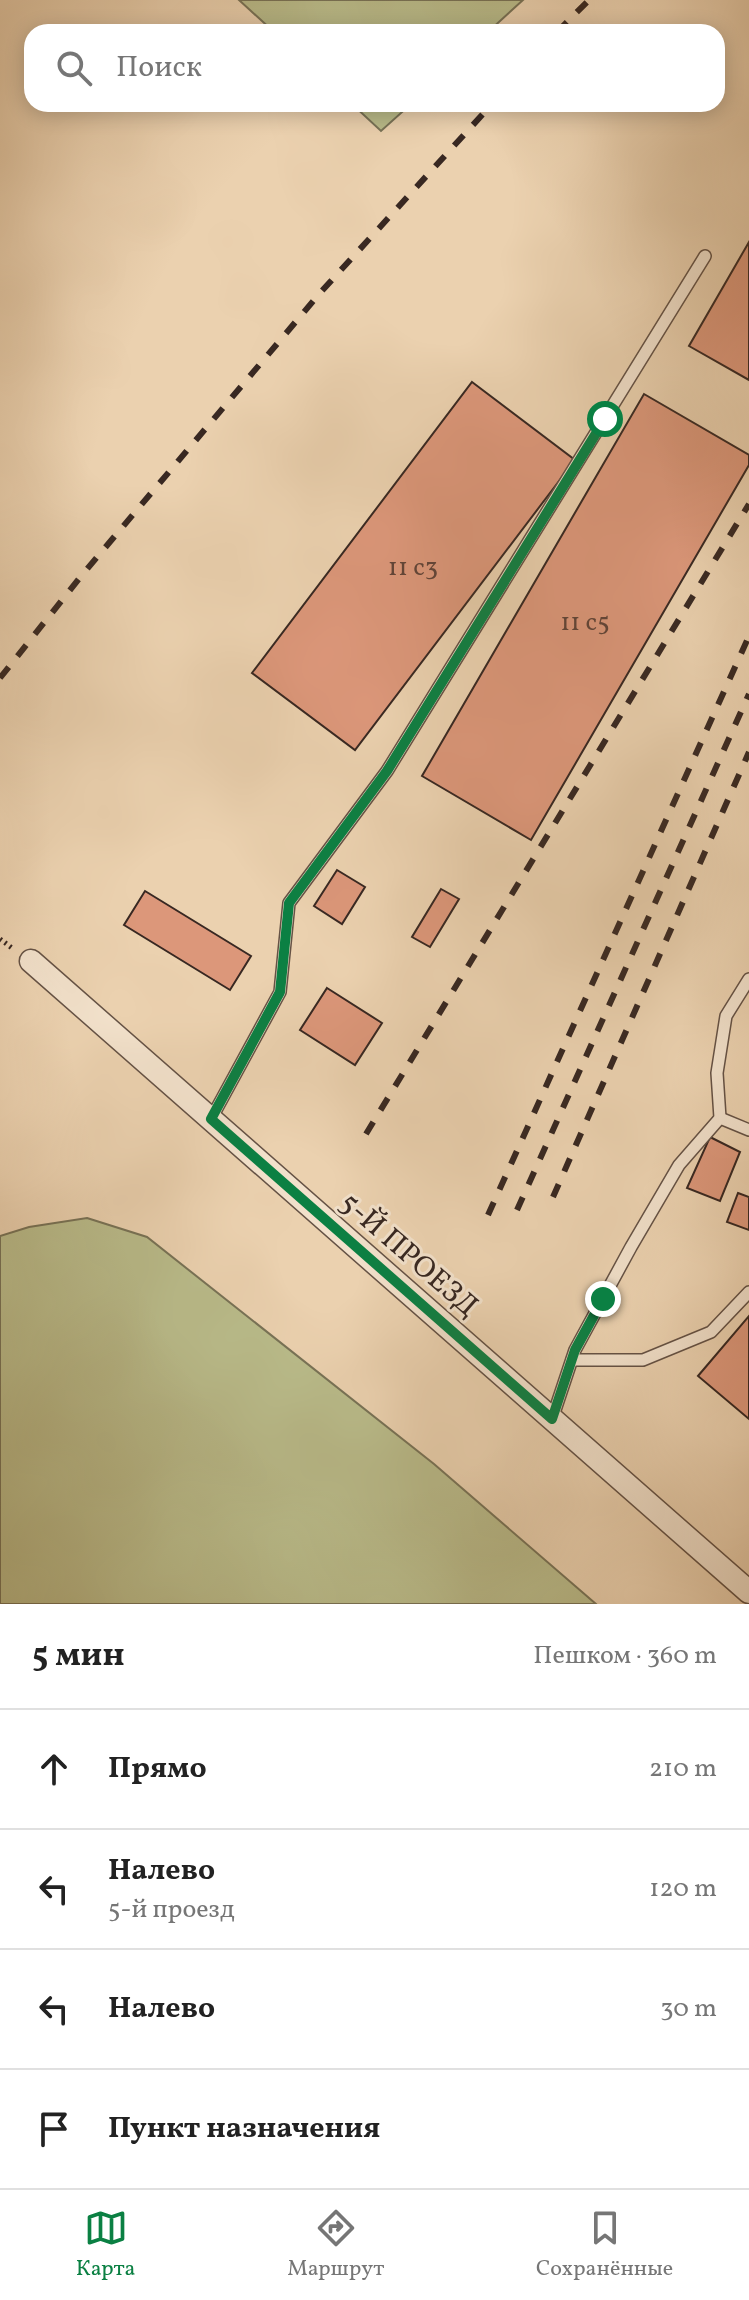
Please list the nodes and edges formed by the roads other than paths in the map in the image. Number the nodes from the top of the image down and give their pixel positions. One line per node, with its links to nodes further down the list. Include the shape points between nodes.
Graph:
1 (705, 256): 5 (lane, via 387,771 289,903 280,992)
2 (31, 961): 5 (street, 5-Й ПРОЕЗД)
3 (749, 979): 4 (lane, via 726,1016 717,1073)
4 (720, 1118): 6 (lane); 8 (lane, via 679,1165)
5 (211, 1119): 9 (street, 5-Й ПРОЕЗД)
6 (749, 1130)
7 (749, 1292): 8 (lane, via 711,1332 643,1360)
8 (572, 1360): 9 (lane)
9 (552, 1419): 10 (street, 5-Й ПРОЕЗД)
10 (749, 1592)

